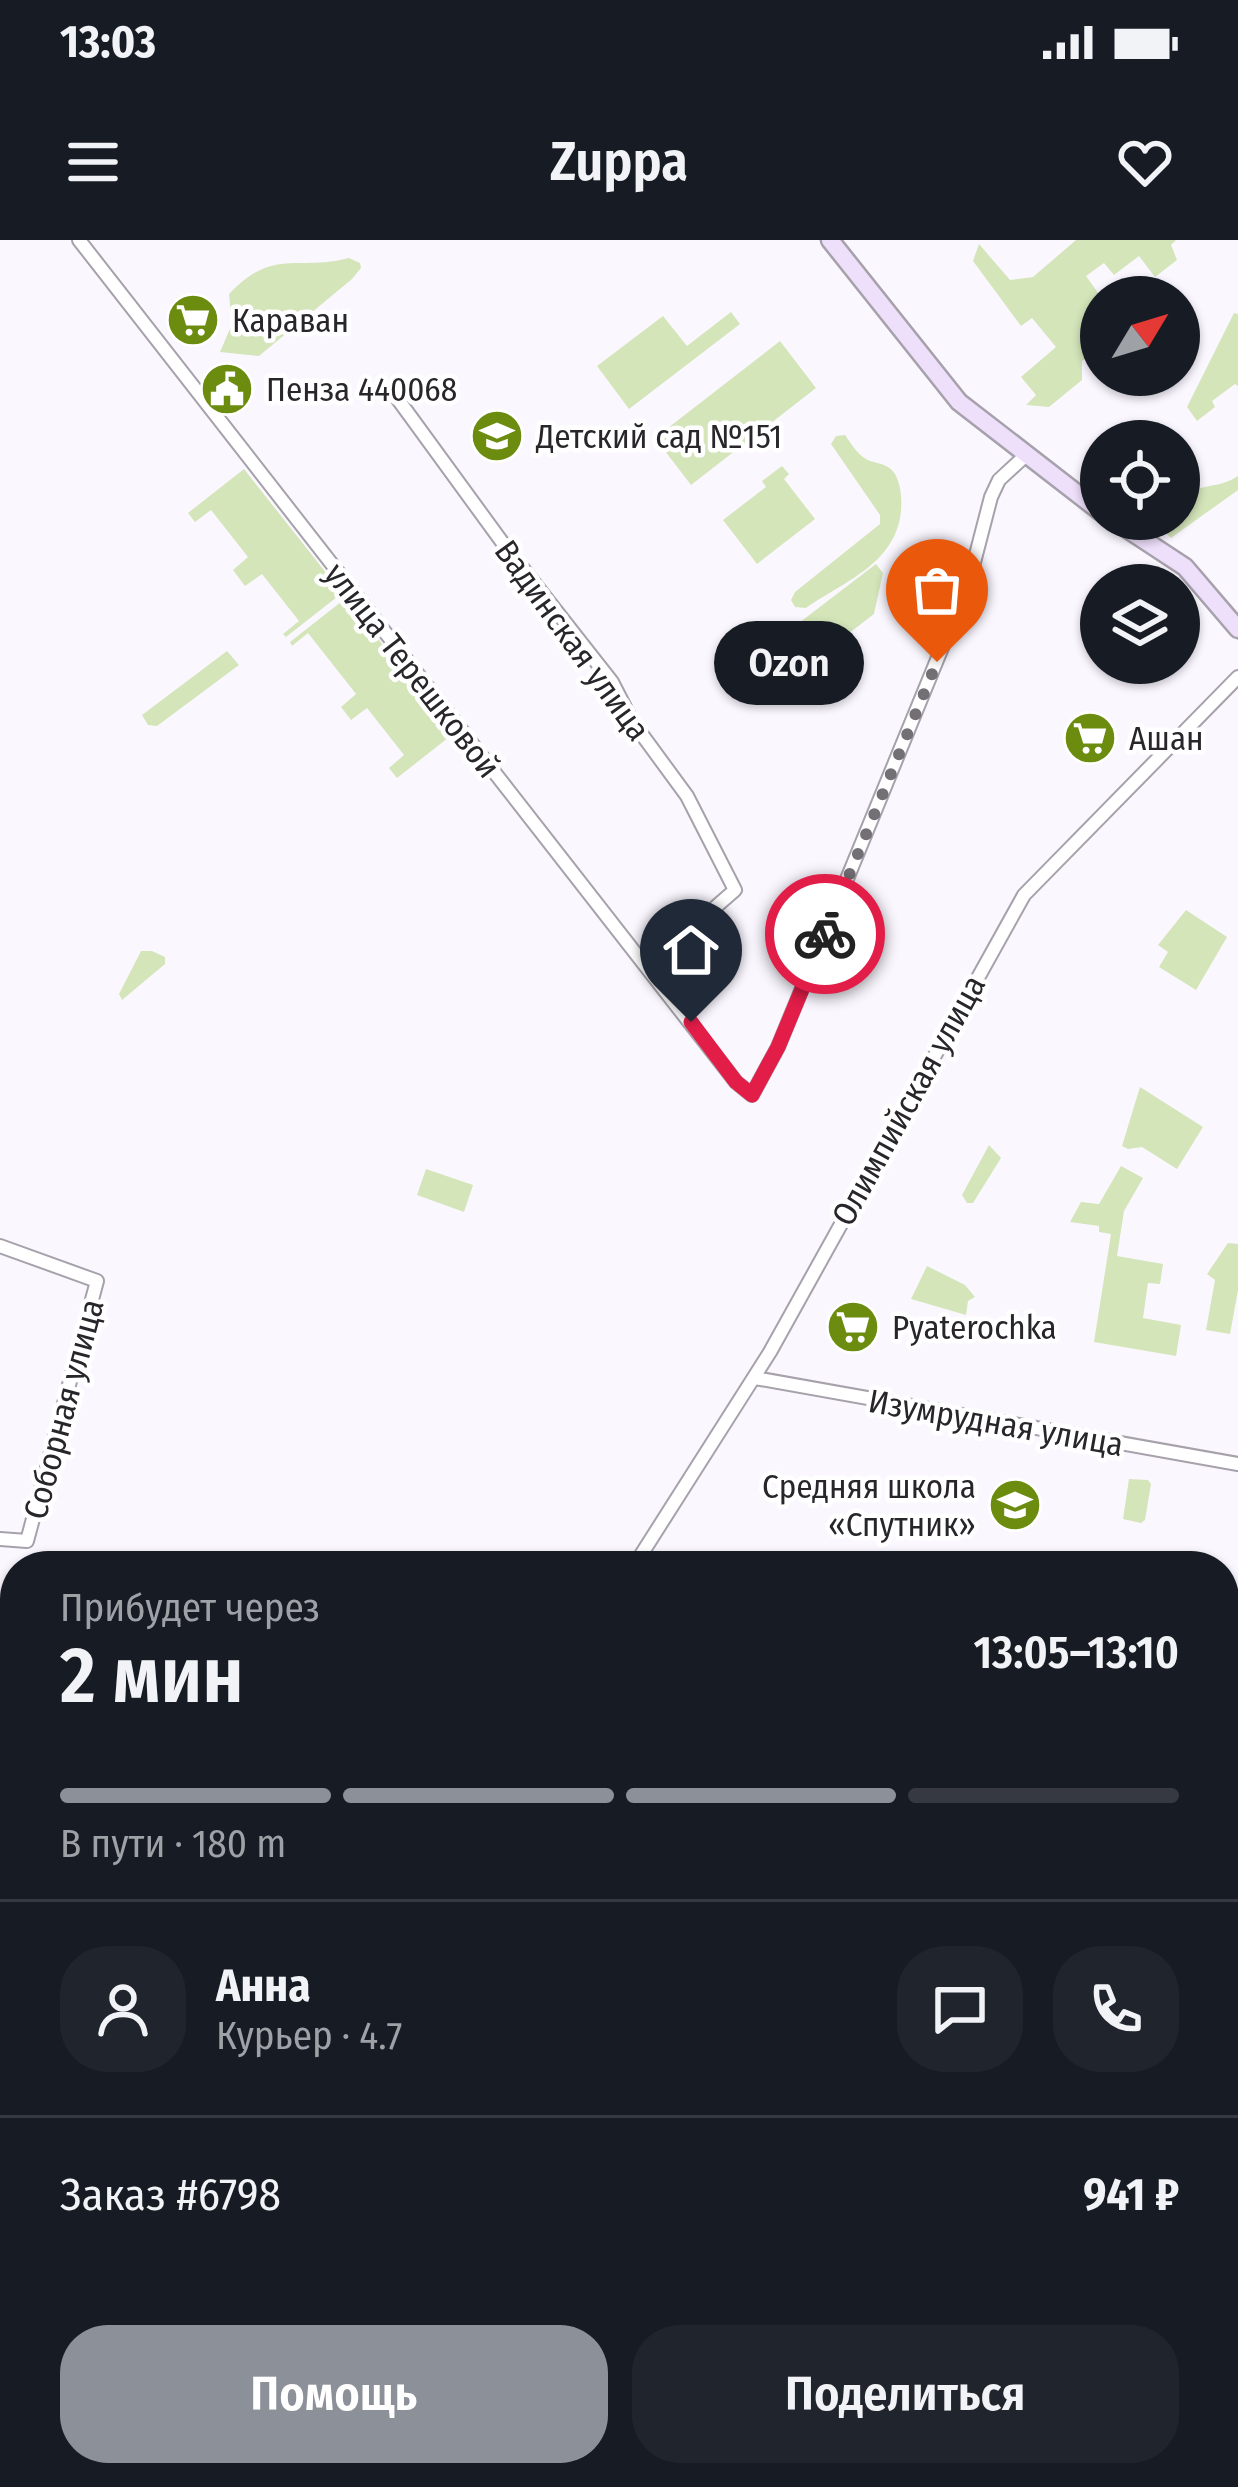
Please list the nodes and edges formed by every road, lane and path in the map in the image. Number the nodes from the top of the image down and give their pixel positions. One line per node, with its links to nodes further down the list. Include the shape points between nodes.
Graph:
1 (79, 240): 9 (street, улица Терешковой)
2 (830, 240): 4 (main road, via 950,393)
3 (398, 398): 9 (street, Вадинская улица, via 612,682 687,796 735,890)
4 (1025, 454): 5 (main road); 9 (street, улица Терешковой, via 991,497 953,621 752,1095)
5 (1080, 496)
6 (1144, 540): 7 (main road, via 1185,567)
7 (1238, 629)
8 (1238, 677): 11 (street, Олимпийская улица, via 1024,895)
9 (648, 966)
10 (0, 1246): 13 (street, Соборная улица, via 97,1281 28,1540)
11 (755, 1378): 12 (street, Изумрудная улица); 14 (street, Олимпийская улица)
12 (1238, 1463)
13 (0, 1539)
14 (644, 1551)

